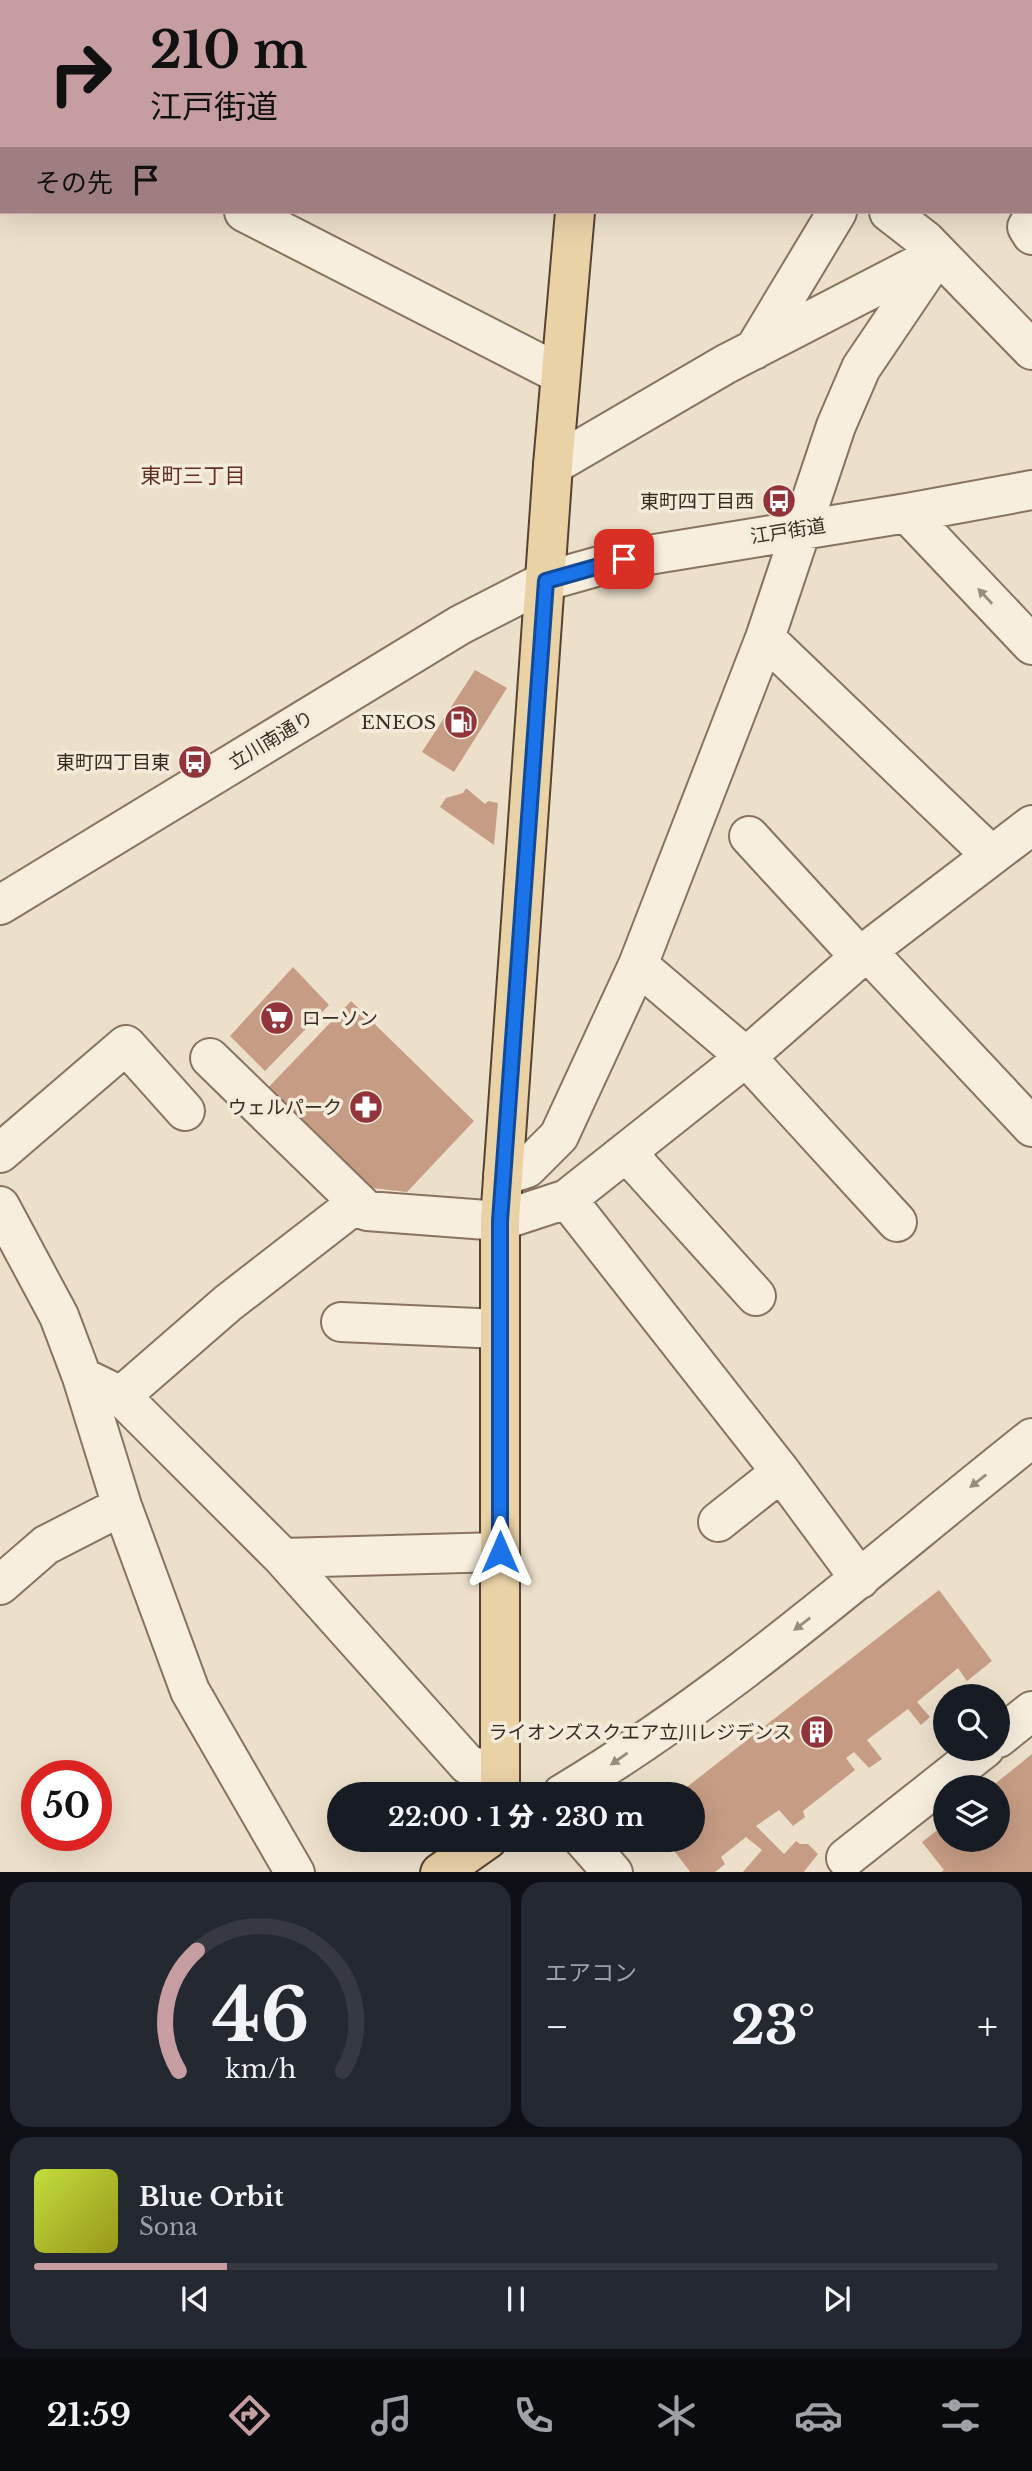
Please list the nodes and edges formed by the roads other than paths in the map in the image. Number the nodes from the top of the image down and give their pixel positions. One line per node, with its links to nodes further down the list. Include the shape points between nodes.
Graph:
1 (248, 214): 10 (street)
2 (575, 214): 10 (main road)
3 (836, 214): 8 (street)
4 (892, 214): 7 (street)
5 (1032, 219): 6 (street, via 1027,227)
6 (1032, 235)
7 (938, 254): 8 (street); 9 (street); 14 (street, via 861,368 836,426)
8 (754, 350): 11 (street)
9 (1032, 350)
10 (560, 374): 11 (main road)
11 (553, 465): 15 (main road)
12 (1032, 490): 13 (street, 江戸街道)
13 (907, 513): 14 (street, 江戸街道); 17 (street, one-way to 13)
14 (803, 529): 15 (street, 江戸街道, via 624,559); 16 (street)
15 (546, 581): 20 (street, 立川南通り, via 460,625); 27 (main road)
16 (765, 638): 19 (street); 22 (street)
17 (1032, 645)
18 (749, 836): 21 (street)
19 (1019, 839): 21 (street)
20 (0, 905)
21 (864, 955): 23 (street); 24 (street)
22 (638, 965): 23 (street); 27 (street, via 559,1136 527,1168)
23 (746, 1056): 25 (street); 32 (street)
24 (1032, 1127)
25 (626, 1152): 28 (street); 33 (street)
26 (0, 1153): 29 (street, via 126,1045 193,1097)
27 (503, 1176): 31 (main road)
28 (567, 1199): 31 (street); 39 (street)
29 (357, 1203): 31 (street, via 366,1211); 37 (street, via 228,1303)
30 (0, 1206): 36 (street, via 60,1315)
31 (500, 1221): 35 (main road)
32 (897, 1222)
33 (756, 1296)
34 (341, 1322): 35 (street)
35 (500, 1329): 42 (main road)
36 (82, 1377): 37 (street); 40 (street)
37 (121, 1396): 43 (street)
38 (1032, 1438): 44 (street, one-way to 44)
39 (781, 1472): 41 (street); 44 (street)
40 (122, 1506): 45 (street, via 46,1545); 55 (street, via 190,1691)
41 (718, 1522)
42 (500, 1552): 43 (street); 50 (main road)
43 (282, 1558): 49 (street, via 468,1765)
44 (860, 1578): 51 (street, one-way to 51, via 733,1678)
45 (0, 1585)
46 (1032, 1711): 47 (street)
47 (1010, 1728)
48 (969, 1761): 54 (street)
49 (497, 1782)
50 (500, 1782)
51 (582, 1782)
52 (469, 1852): 56 (main road)
53 (595, 1852): 57 (street)
54 (846, 1858)
55 (295, 1872)
56 (440, 1872)
57 (613, 1872)

